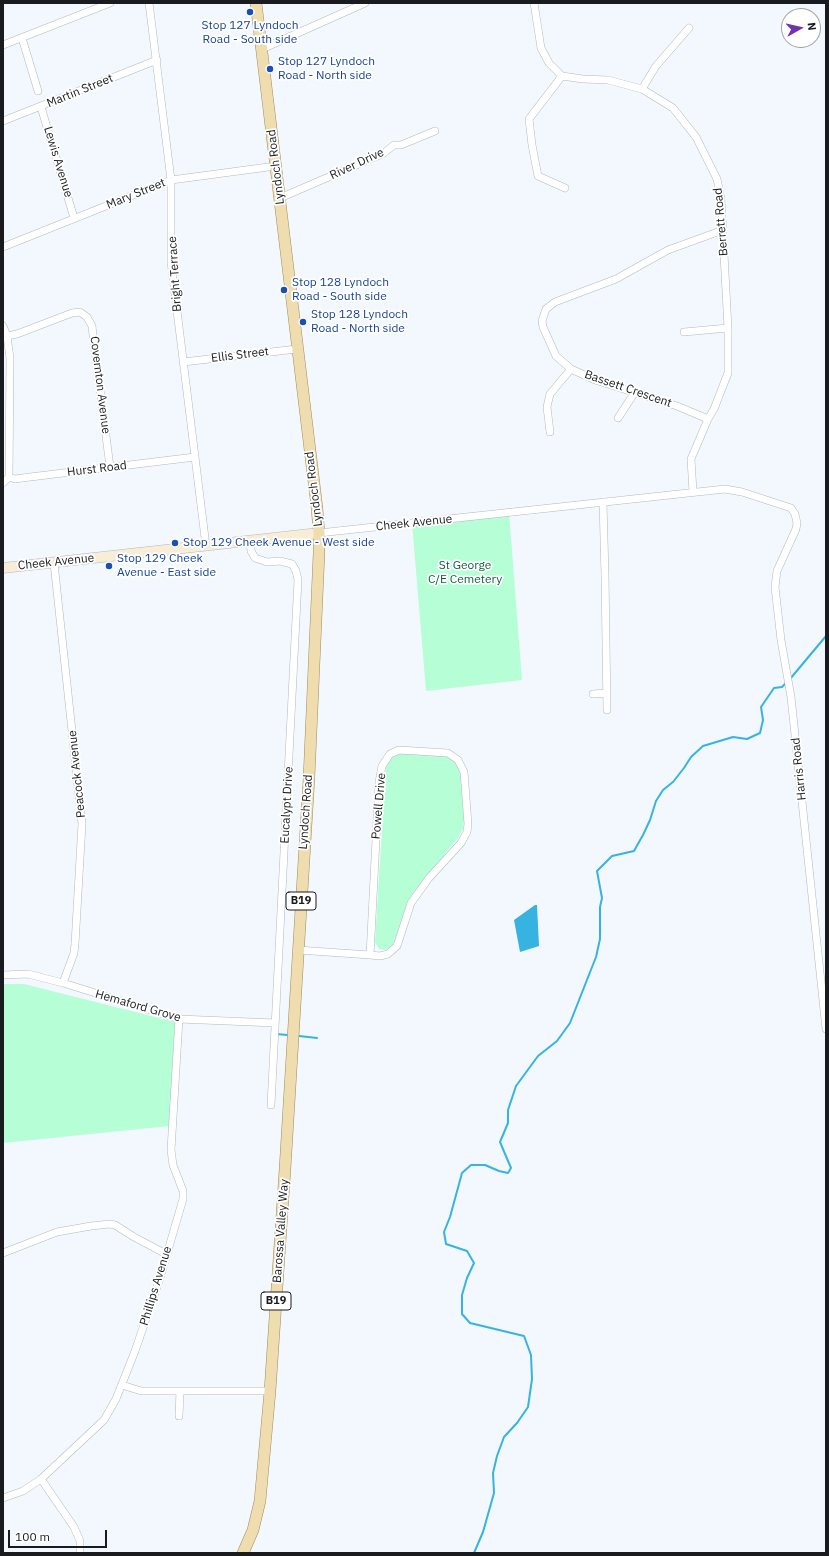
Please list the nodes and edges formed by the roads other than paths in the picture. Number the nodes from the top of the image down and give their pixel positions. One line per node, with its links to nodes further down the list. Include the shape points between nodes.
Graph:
1 (110, 3): 7 (street)
2 (149, 3): 10 (street, Bright Terrace)
3 (256, 3): 9 (main road, Lyndoch Road / B19)
4 (365, 3): 9 (street)
5 (534, 3): 11 (street, via 541,48 549,63)
6 (689, 28): 12 (street, via 656,66)
7 (22, 38): 8 (street); 13 (street)
8 (3, 45)
9 (262, 49): 17 (main road, Lyndoch Road / B19)
10 (157, 60): 14 (street, Martin Street); 18 (street, Bright Terrace)
11 (562, 76): 12 (street, Berrett Road, via 608,80); 19 (street, via 529,119 538,176)
12 (642, 89): 22 (street, Berrett Road, via 673,108 696,137 718,179)
13 (38, 91)
14 (41, 107): 15 (street, Martin Street); 21 (street, Lewis Avenue)
15 (3, 121)
16 (434, 131): 20 (street, River Drive, via 401,145 394,145 384,153)
17 (276, 166): 18 (street, Mary Street); 20 (main road, Lyndoch Road / B19)
18 (171, 180): 21 (street, Mary Street); 29 (street, Bright Terrace, via 172,262)
19 (566, 188)
20 (280, 198): 28 (main road, Lyndoch Road / B19)
21 (74, 218): 23 (street, Mary Street)
22 (723, 230): 25 (street, Berrett Road); 30 (street, Bassett Crescent, via 668,250 616,279 549,306 543,316 543,327 556,356)
23 (3, 247)
24 (3, 326): 27 (street)
25 (728, 328): 26 (street); 33 (street, Berrett Road, via 728,373)
26 (684, 332)
27 (7, 336): 36 (street, Covernton Avenue, via 72,313 80,312 88,317 92,326); 37 (street, via 10,358)
28 (297, 349): 29 (street, Ellis Street); 42 (main road, Lyndoch Road / B19)
29 (183, 362): 35 (street, Bright Terrace)
30 (571, 369): 31 (street, Bassett Crescent, via 595,380); 34 (street, via 550,394 546,407)
31 (635, 392): 32 (street); 33 (street, Bassett Crescent)
32 (618, 418)
33 (708, 419): 39 (street, Berrett Road, via 691,459)
34 (550, 432)
35 (195, 457): 36 (street, Hurst Road); 44 (street, Bright Terrace)
36 (110, 467): 37 (street, Hurst Road, via 15,479)
37 (9, 477): 38 (street)
38 (3, 483)
39 (693, 492): 40 (street, Cheek Avenue); 41 (street, Cheek Avenue, via 725,489 742,492 772,501)
40 (603, 502): 42 (street, Cheek Avenue); 47 (street)
41 (793, 511): 57 (street, Harris Road, via 796,529 777,571 776,587 781,640 792,704)
42 (320, 533): 43 (street, Cheek Avenue); 50 (main road, Lyndoch Road / B19)
43 (250, 540): 44 (street, Cheek Avenue); 55 (street, Eucalypt Drive, via 255,558 267,562 280,561 292,564 298,580)
44 (206, 546): 45 (street, Cheek Avenue)
45 (54, 563): 46 (street, Cheek Avenue); 53 (street, Peacock Avenue, via 82,824 76,944)
46 (3, 568)
47 (607, 693): 48 (street); 49 (street)
48 (592, 694)
49 (607, 710)
50 (298, 950): 51 (street, Powell Drive); 56 (main road, Lyndoch Road / B19)
51 (370, 955): 51 (street, Powell Drive, via 388,954 396,946 411,903 429,878 461,843 467,832 464,772 458,760 448,753 399,750 390,754 382,766)
52 (3, 975): 53 (street, Hemaford Grove, via 28,974)
53 (63, 983): 54 (street, Hemaford Grove)
54 (179, 1019): 55 (street, Hemaford Grove); 60 (street, Phillips Avenue, via 171,1150 183,1198)
55 (275, 1023): 58 (street, Eucalypt Drive)
56 (293, 1025): 63 (main road, Barossa Valley Way / B19)
57 (826, 1029)
58 (271, 1105)
59 (3, 1253): 60 (street, via 57,1232 110,1224)
60 (166, 1254): 61 (street, Phillips Avenue)
61 (122, 1385): 62 (street, via 141,1391); 65 (street, Phillips Avenue, via 104,1420)
62 (180, 1391): 63 (street); 64 (street)
63 (270, 1391): 68 (main road, Barossa Valley Way / B19, via 260,1501 253,1530)
64 (179, 1416)
65 (41, 1479): 66 (street, Phillips Avenue, via 23,1491); 67 (street, via 74,1527 80,1541)
66 (3, 1498)
67 (80, 1553)
68 (243, 1553)

